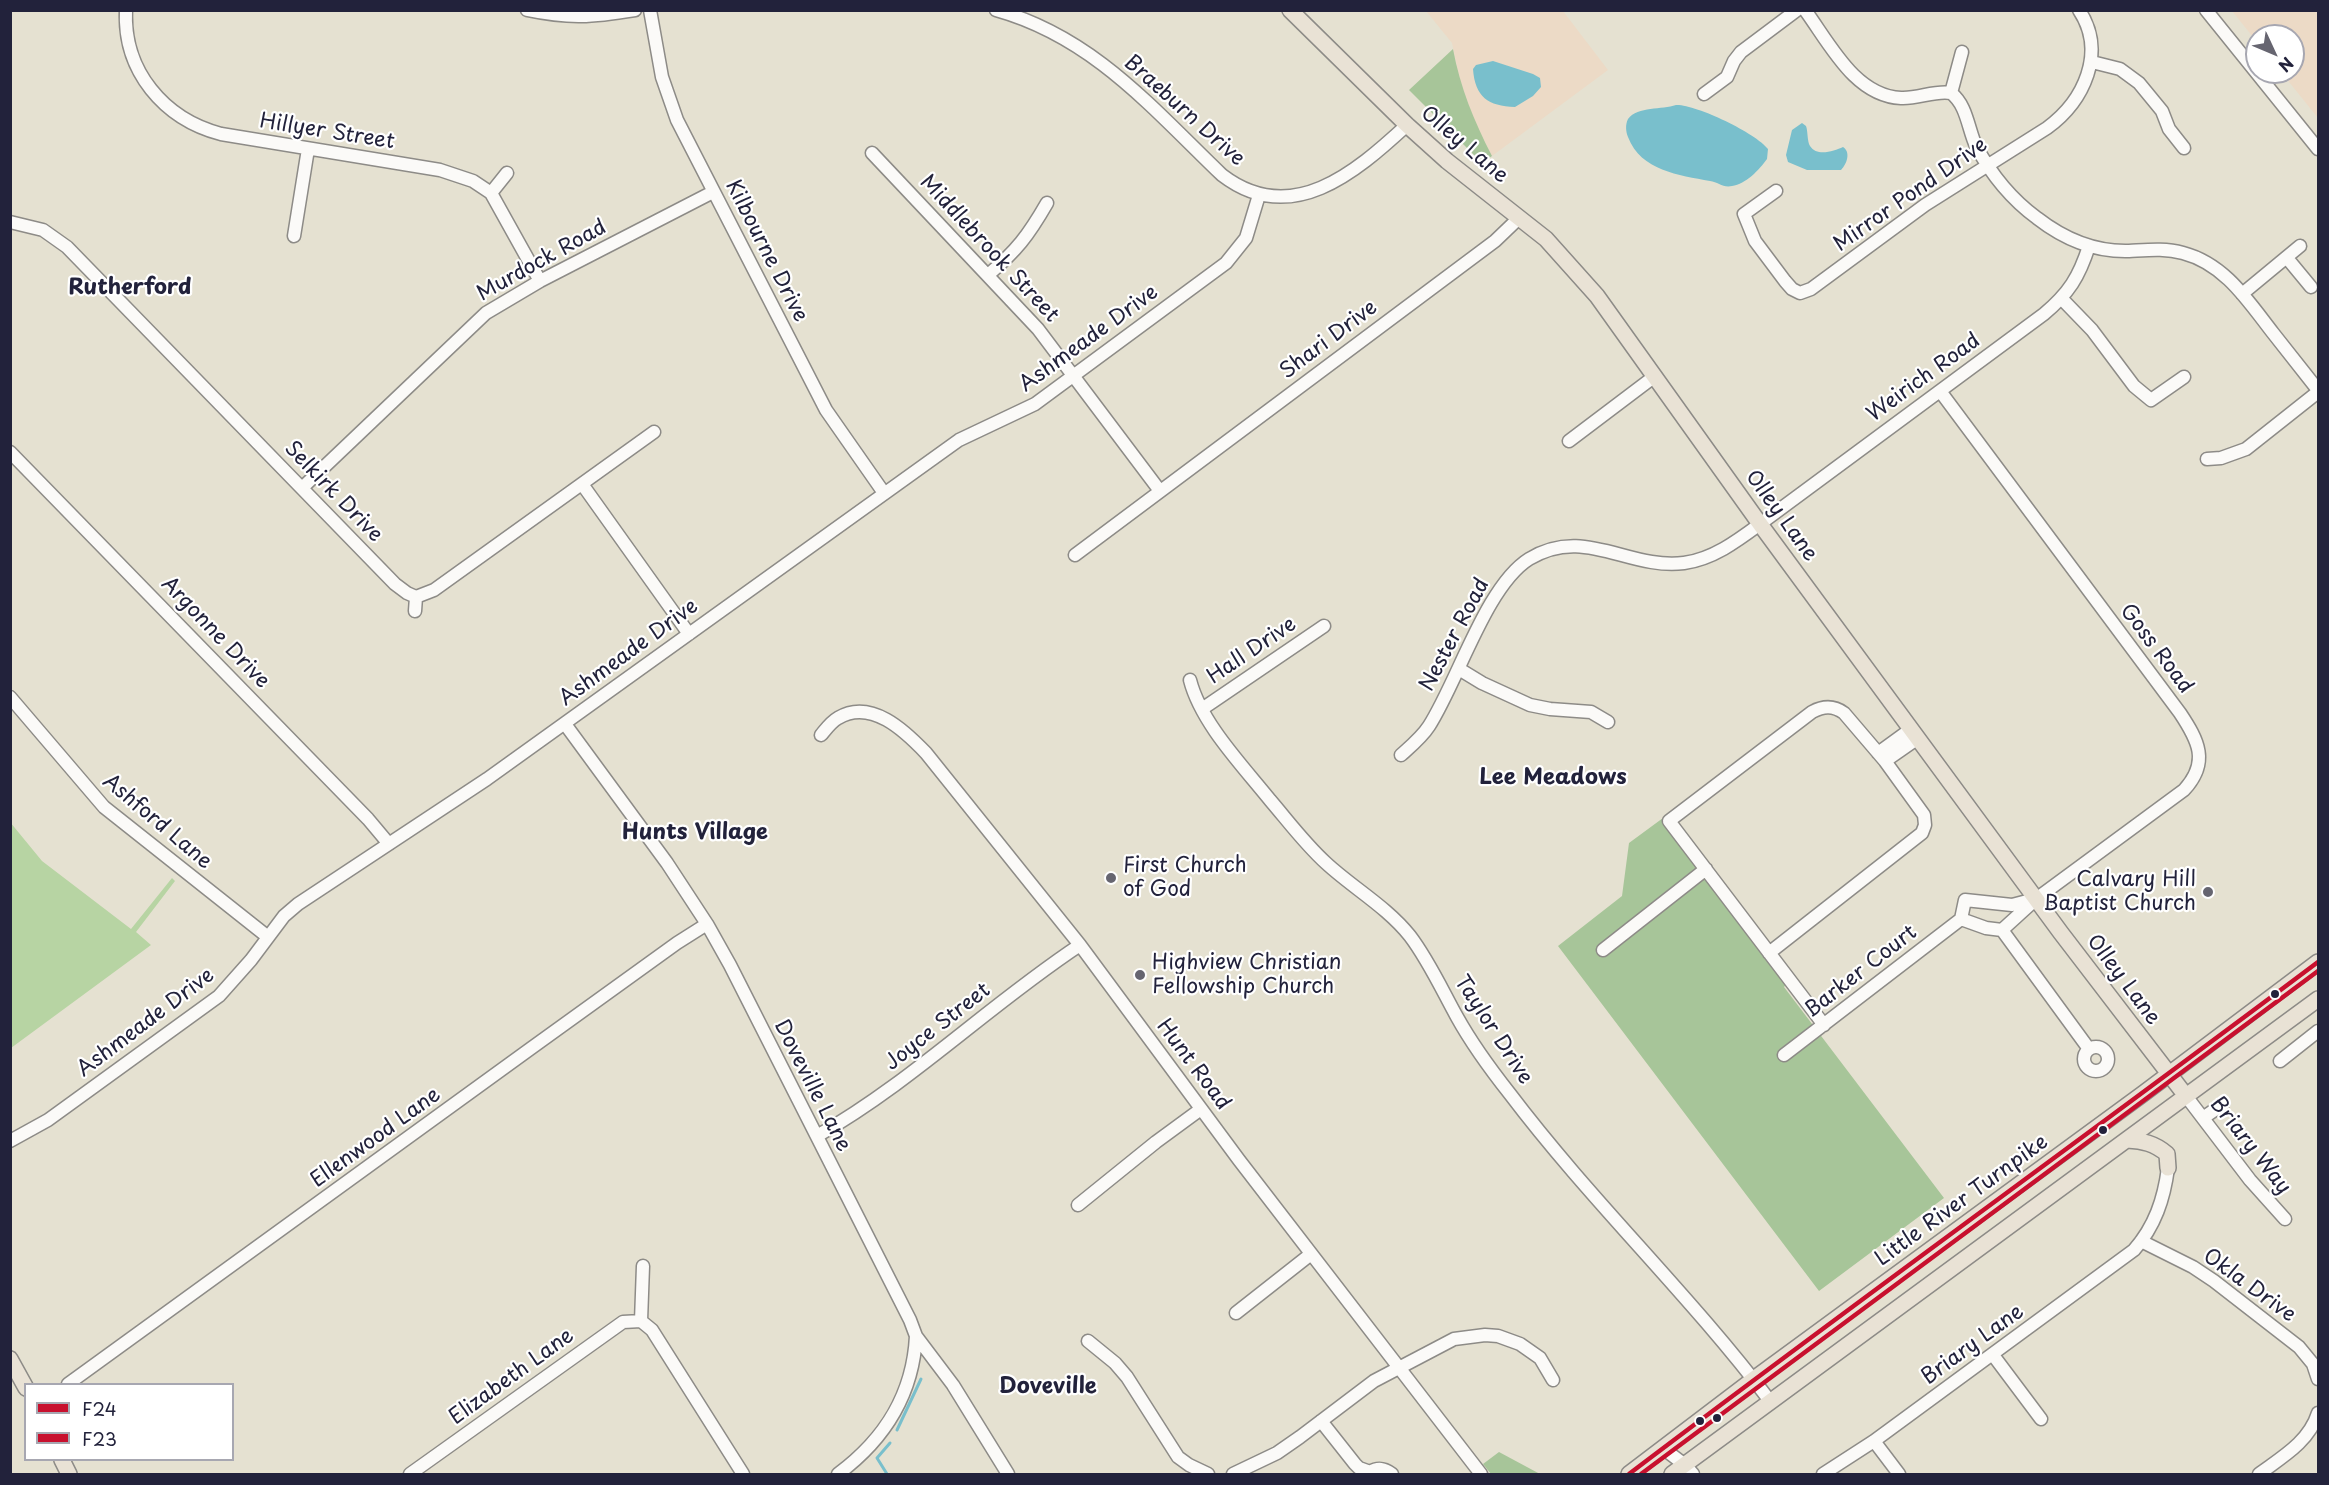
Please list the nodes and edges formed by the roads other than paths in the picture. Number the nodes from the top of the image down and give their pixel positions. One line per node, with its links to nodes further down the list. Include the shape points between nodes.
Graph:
1 (126, 10): 17 (street, Hillyer Street, via 127,35 136,66 153,94 177,116 221,134)
2 (527, 10): 3 (street, via 575,18)
3 (635, 10)
4 (650, 10): 23 (street, Kilbourne Drive, via 668,98)
5 (996, 10): 25 (street, Braeburn Drive, via 1053,32 1092,55 1222,175)
6 (1290, 10): 15 (main road, Olley Lane)
7 (1797, 10): 14 (street, via 1741,52 1727,77)
8 (1805, 10): 13 (street, via 1854,76 1872,90 1901,98)
9 (2079, 10): 12 (street, Mirror Pond Drive, via 2088,31)
10 (2206, 10): 18 (street)
11 (1962, 52): 13 (street)
12 (2092, 62): 16 (street, via 2120,69 2139,83); 20 (street, Mirror Pond Drive, via 2081,90 2064,114)
13 (1951, 93): 20 (street, via 1960,103)
14 (1704, 94)
15 (1407, 125): 25 (street, Braeburn Drive, via 1326,187 1298,196); 27 (main road, Olley Lane)
16 (2184, 148)
17 (308, 149): 24 (street, Hillyer Street, via 456,174); 29 (street)
18 (2319, 149)
19 (872, 153): 33 (street, Middlebrook Street)
20 (1988, 165): 22 (street, Mirror Pond Drive, via 1924,205 1812,289 1800,293 1785,281 1755,241 1744,214); 30 (street, via 2026,210 2054,230)
21 (507, 173): 24 (street)
22 (1776, 191)
23 (713, 192): 34 (street, Murdock Road); 50 (street, Kilbourne Drive, via 826,410)
24 (491, 193): 34 (street)
25 (1259, 195): 38 (street, Ashmeade Drive, via 1246,238 1232,258)
26 (1047, 203): 33 (street, via 1030,234)
27 (1519, 218): 39 (main road, Olley Lane, via 1572,265); 49 (street, Shari Drive, via 1495,242)
28 (10, 222): 48 (street, Selkirk Drive, via 43,230 67,247)
29 (294, 236)
30 (2089, 246): 36 (street, via 2185,253 2223,274); 37 (street, Weirich Road, via 2081,270)
31 (2300, 246): 32 (street)
32 (2287, 258): 35 (street); 36 (street)
33 (988, 275): 38 (street, Middlebrook Street, via 1038,328)
34 (540, 281): 48 (street, Murdock Road, via 472,324)
35 (2311, 287)
36 (2242, 294): 42 (street)
37 (2062, 299): 40 (street, via 2087,324 2134,386 2151,400); 41 (street, Weirich Road)
38 (1075, 376): 49 (street, Middlebrook Street); 50 (street, Ashmeade Drive, via 1035,404 959,440)
39 (1655, 376): 44 (street); 51 (main road, Olley Lane)
40 (2184, 377)
41 (1940, 391): 51 (street, Weirich Road); 69 (street, Goss Road, via 2173,703 2198,744 2198,765 2184,790)
42 (2319, 391): 46 (street, via 2246,449)
43 (654, 432): 47 (street)
44 (1569, 441)
45 (10, 452): 67 (street, Argonne Drive)
46 (2207, 459)
47 (582, 484): 53 (street, via 434,590); 56 (street)
48 (302, 488): 53 (street, Selkirk Drive, via 395,584)
49 (1160, 491): 52 (street, Shari Drive)
50 (884, 493): 56 (street, Ashmeade Drive)
51 (1760, 524): 57 (street, Nester Road, via 1714,554 1683,563 1647,562 1582,546 1560,547 1537,555 1502,586); 63 (main road, Olley Lane)
52 (1075, 555)
53 (416, 597): 54 (street)
54 (415, 611)
55 (1324, 626): 60 (street, Hall Drive)
56 (689, 634): 62 (street, Ashmeade Drive)
57 (1459, 669): 61 (street, via 1530,705 1591,712); 65 (street, Nester Road, via 1430,726)
58 (1190, 680): 60 (street, Taylor Drive)
59 (10, 697): 73 (street, Ashford Lane, via 104,807)
60 (1202, 709): 107 (street, Taylor Drive, via 1298,833 1410,937 1458,1019 1510,1095)
61 (1608, 722)
62 (566, 724): 67 (street, Ashmeade Drive); 71 (street, Doveville Lane)
63 (1915, 733): 66 (street); 69 (main road, Olley Lane)
64 (821, 735): 74 (street, Hunt Road, via 836,719 856,713 899,726 926,753)
65 (1401, 755)
66 (1881, 757): 68 (street, via 1838,709 1822,706 1812,712 1669,821); 76 (street, via 1924,815 1922,833)
67 (388, 844): 73 (street, Ashmeade Drive, via 298,904)
68 (1706, 869): 75 (street); 76 (street)
69 (2036, 899): 70 (street, Barker Court, via 2012,905 1965,900); 72 (street); 84 (main road, Olley Lane)
70 (1961, 919): 72 (street); 79 (street, Barker Court)
71 (707, 924): 89 (street, Doveville Lane); 108 (street, Ellenwood Lane)
72 (2002, 930): 81 (street)
73 (268, 937): 91 (street, Ashmeade Drive, via 219,996 48,1120)
74 (1080, 945): 87 (street, Hunt Road); 89 (street, Joyce Street, via 916,1071)
75 (1602, 950)
76 (1769, 953): 79 (street)
77 (2319, 962): 84 (main road, Little River Turnpike)
78 (2319, 999): 85 (main road)
79 (1824, 1025): 82 (street, Barker Court)
80 (2319, 1031): 83 (street)
81 (2089, 1049)
82 (1785, 1055)
83 (2280, 1060)
84 (2169, 1074): 85 (main road, Olley Lane); 107 (main road, Little River Turnpike)
85 (2186, 1096): 88 (street, Briary Way); 90 (main road)
86 (2223, 1104): 88 (street)
87 (1202, 1109): 93 (street); 96 (street, Hunt Road)
88 (2203, 1118): 94 (street, Briary Way)
89 (817, 1136): 100 (street, Doveville Lane)
90 (2127, 1140): 92 (main road, via 2157,1145 2167,1154); 110 (main road)
91 (10, 1141)
92 (2168, 1168): 95 (street, Briary Lane, via 2156,1217)
93 (1078, 1205)
94 (2285, 1219)
95 (2142, 1241): 102 (street, Briary Lane, via 2118,1264); 105 (street, Okla Drive, via 2214,1281 2299,1347)
96 (1311, 1254): 98 (street); 104 (street, Hunt Road)
97 (643, 1266): 99 (street)
98 (1236, 1313)
99 (641, 1321): 118 (street, Elizabeth Lane, via 623,1322); 119 (street, via 652,1330)
100 (916, 1336): 120 (street, via 909,1374 890,1422 869,1449); 121 (street, Doveville Lane)
101 (1088, 1341): 122 (street, via 1127,1377 1178,1456)
102 (1993, 1355): 112 (street); 114 (street, Briary Lane)
103 (10, 1359): 109 (main road)
104 (1398, 1369): 106 (street, via 1454,1340 1485,1335 1508,1339 1529,1349 1540,1358); 113 (street, via 1374,1381); 125 (street, Hunt Road)
105 (2319, 1379)
106 (1553, 1380)
107 (1754, 1380): 110 (street, Taylor Drive); 115 (main road, Little River Turnpike)
108 (69, 1383)
109 (24, 1384)
110 (1770, 1401): 116 (main road)
111 (2319, 1413): 130 (street, via 2299,1444)
112 (2041, 1419)
113 (1322, 1421): 117 (street, via 1355,1464); 123 (street, via 1277,1453)
114 (1874, 1441): 128 (street, Briary Lane); 129 (street)
115 (1664, 1449): 116 (street); 126 (main road, Little River Turnpike); 127 (street)
116 (1689, 1470): 127 (main road)
117 (1369, 1473): 124 (street, via 1383,1468)
118 (410, 1474)
119 (743, 1474)
120 (838, 1474)
121 (1008, 1474)
122 (1208, 1474)
123 (1233, 1474)
124 (1392, 1474)
125 (1481, 1474)
126 (1629, 1474)
127 (1671, 1474)
128 (1822, 1474)
129 (1899, 1474)
130 (2259, 1474)

